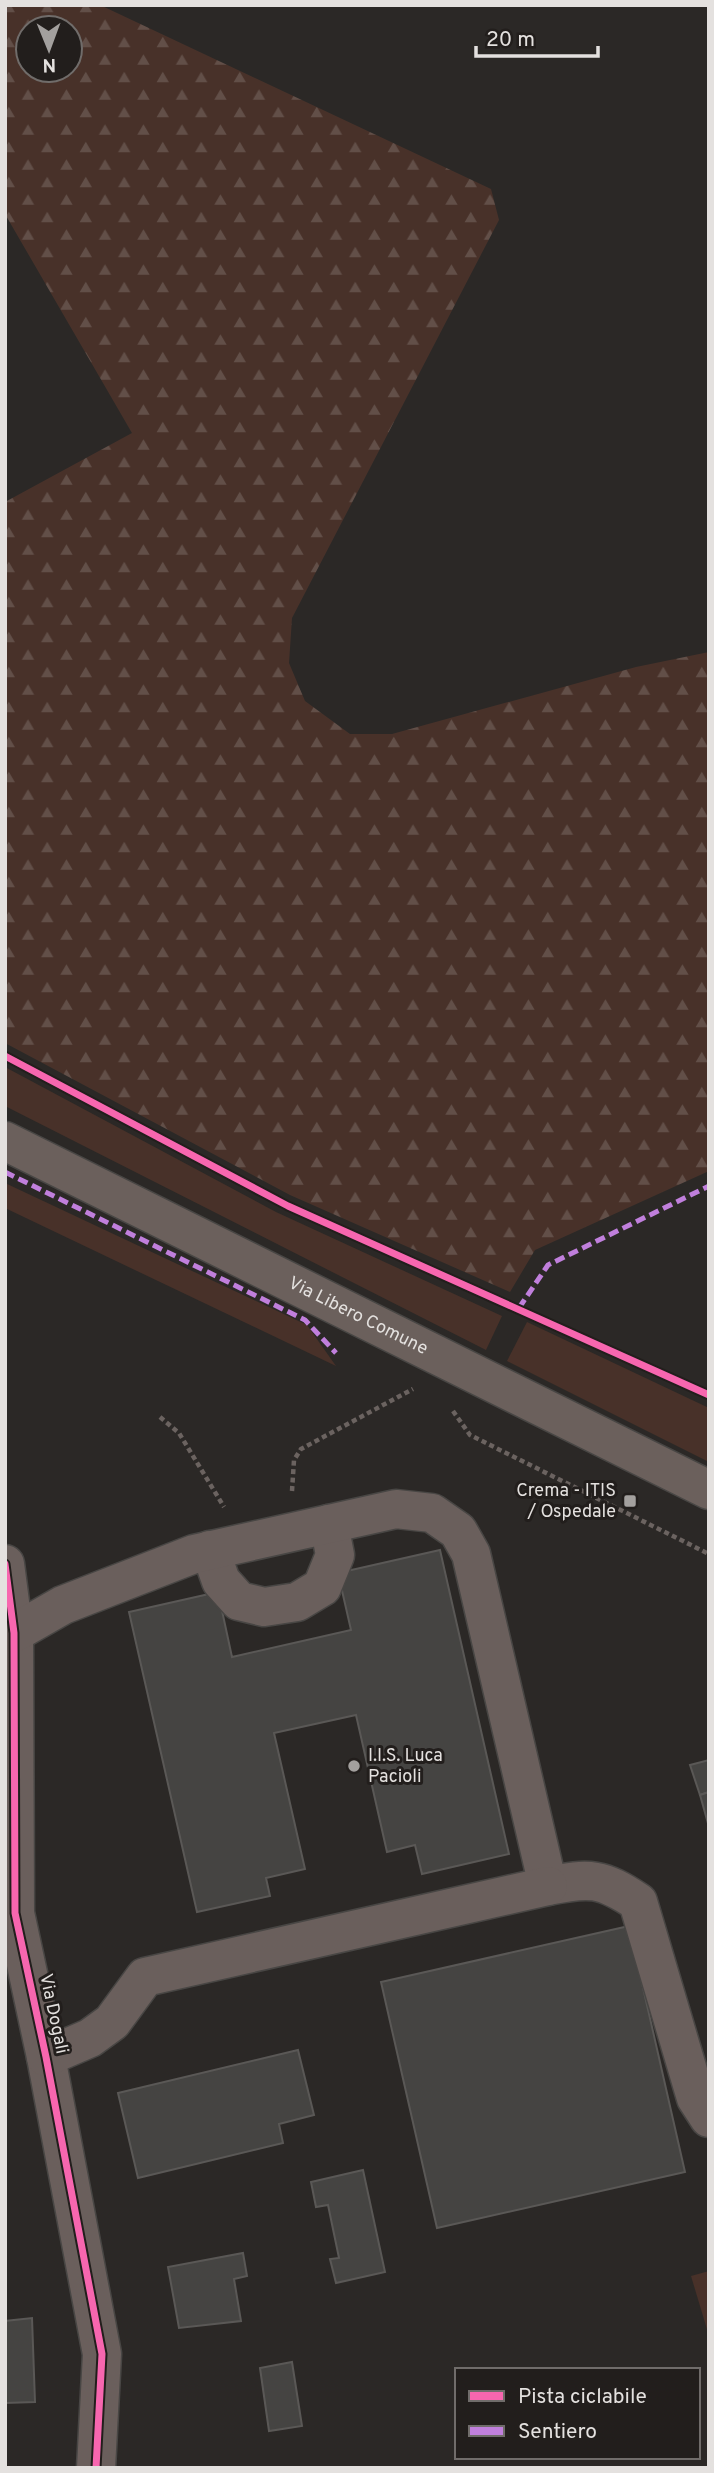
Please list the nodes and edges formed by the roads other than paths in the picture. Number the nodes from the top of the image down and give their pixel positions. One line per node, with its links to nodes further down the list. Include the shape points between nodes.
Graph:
1 (5, 1141): 2 (main road, Via Libero Comune)
2 (709, 1490)
3 (313, 1527): 4 (street); 4 (street, via 335,1555 322,1587 298,1602 264,1607 239,1601 221,1581); 7 (street, via 396,1509 432,1513 458,1531 471,1555)
4 (210, 1550): 6 (street, via 63,1605)
5 (5, 1564): 6 (street, Via Dogali)
6 (14, 1633): 8 (street, Via Dogali, via 15,1913)
7 (548, 1886): 8 (street, via 145,1977 112,2022 90,2038); 9 (street, via 578,1880 611,1884 638,1902 696,2098)
8 (46, 2057): 10 (street, Via Dogali, via 102,2354)
9 (709, 2119)
10 (96, 2468)

